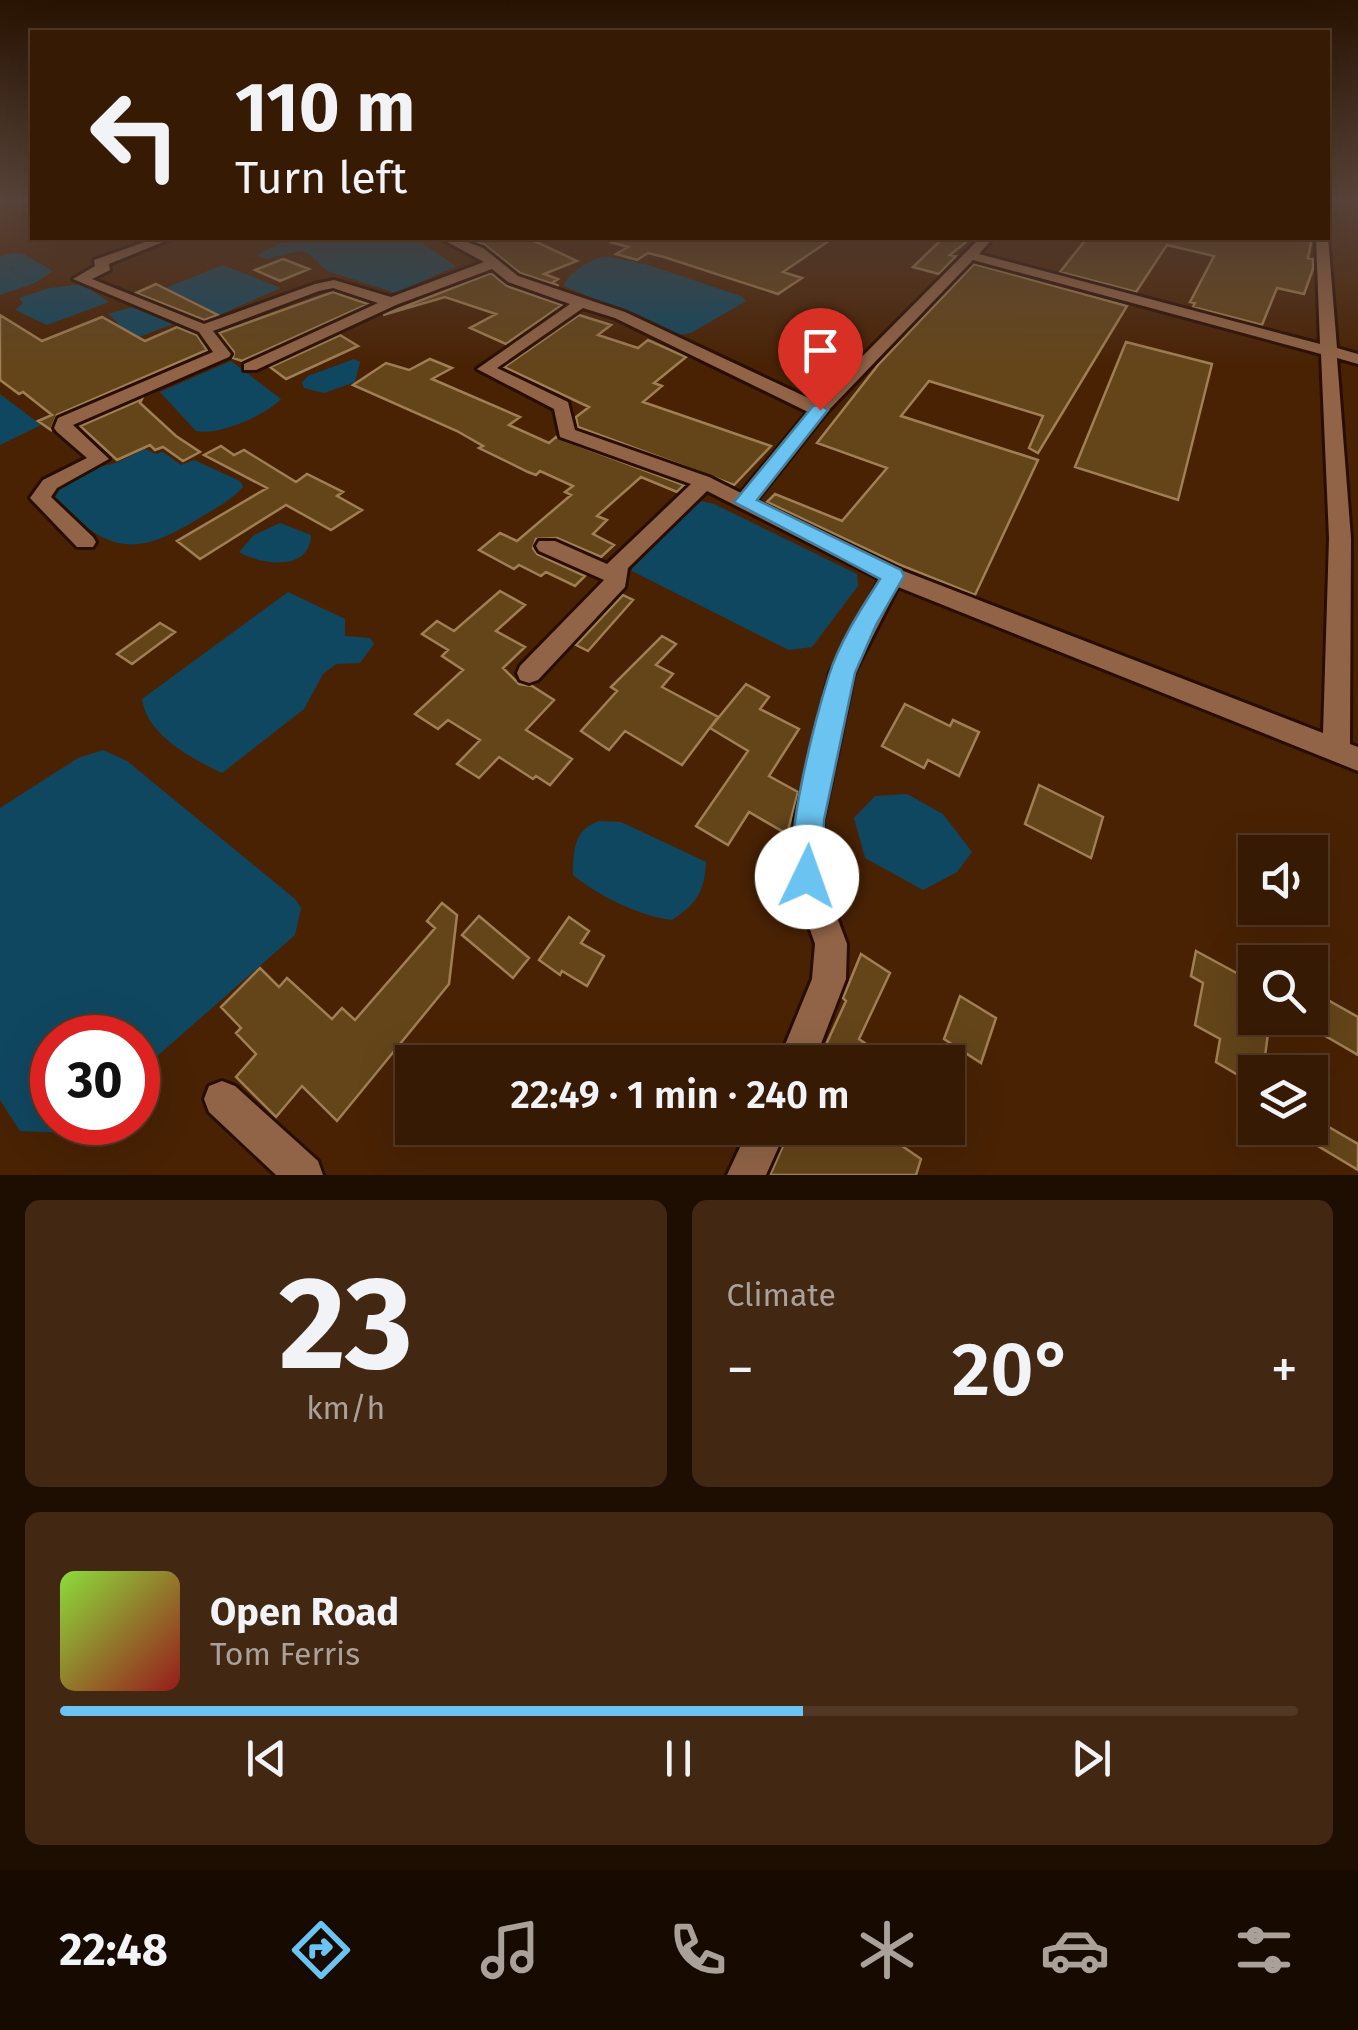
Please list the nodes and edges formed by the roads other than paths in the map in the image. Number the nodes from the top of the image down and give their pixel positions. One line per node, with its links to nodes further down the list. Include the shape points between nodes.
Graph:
1 (118, 256): 9 (street, via 80,278)
2 (483, 256): 6 (street)
3 (967, 256): 13 (street)
4 (971, 256): 10 (street)
5 (1323, 256): 10 (street)
6 (494, 263): 7 (street); 8 (street, via 513,279)
7 (391, 302): 9 (street, via 334,284); 12 (street)
8 (581, 303): 13 (street); 14 (street, via 485,369 562,406 566,433 589,445)
9 (204, 329): 16 (street, via 223,354 64,422 100,459 50,484 40,498)
10 (1330, 351): 11 (street); 21 (street)
11 (1358, 359)
12 (250, 367)
13 (820, 410): 15 (street)
14 (704, 483): 15 (street); 19 (street, via 642,538 618,566)
15 (744, 502): 18 (street)
16 (85, 542)
17 (547, 546): 19 (street)
18 (893, 576): 21 (street); 22 (street, via 842,673 809,820 807,877 831,944 829,978)
19 (617, 577): 20 (street)
20 (529, 673)
21 (1347, 754)
22 (803, 1045)
23 (222, 1099): 25 (street)
24 (760, 1145): 26 (street)
25 (304, 1175)
26 (746, 1175)

